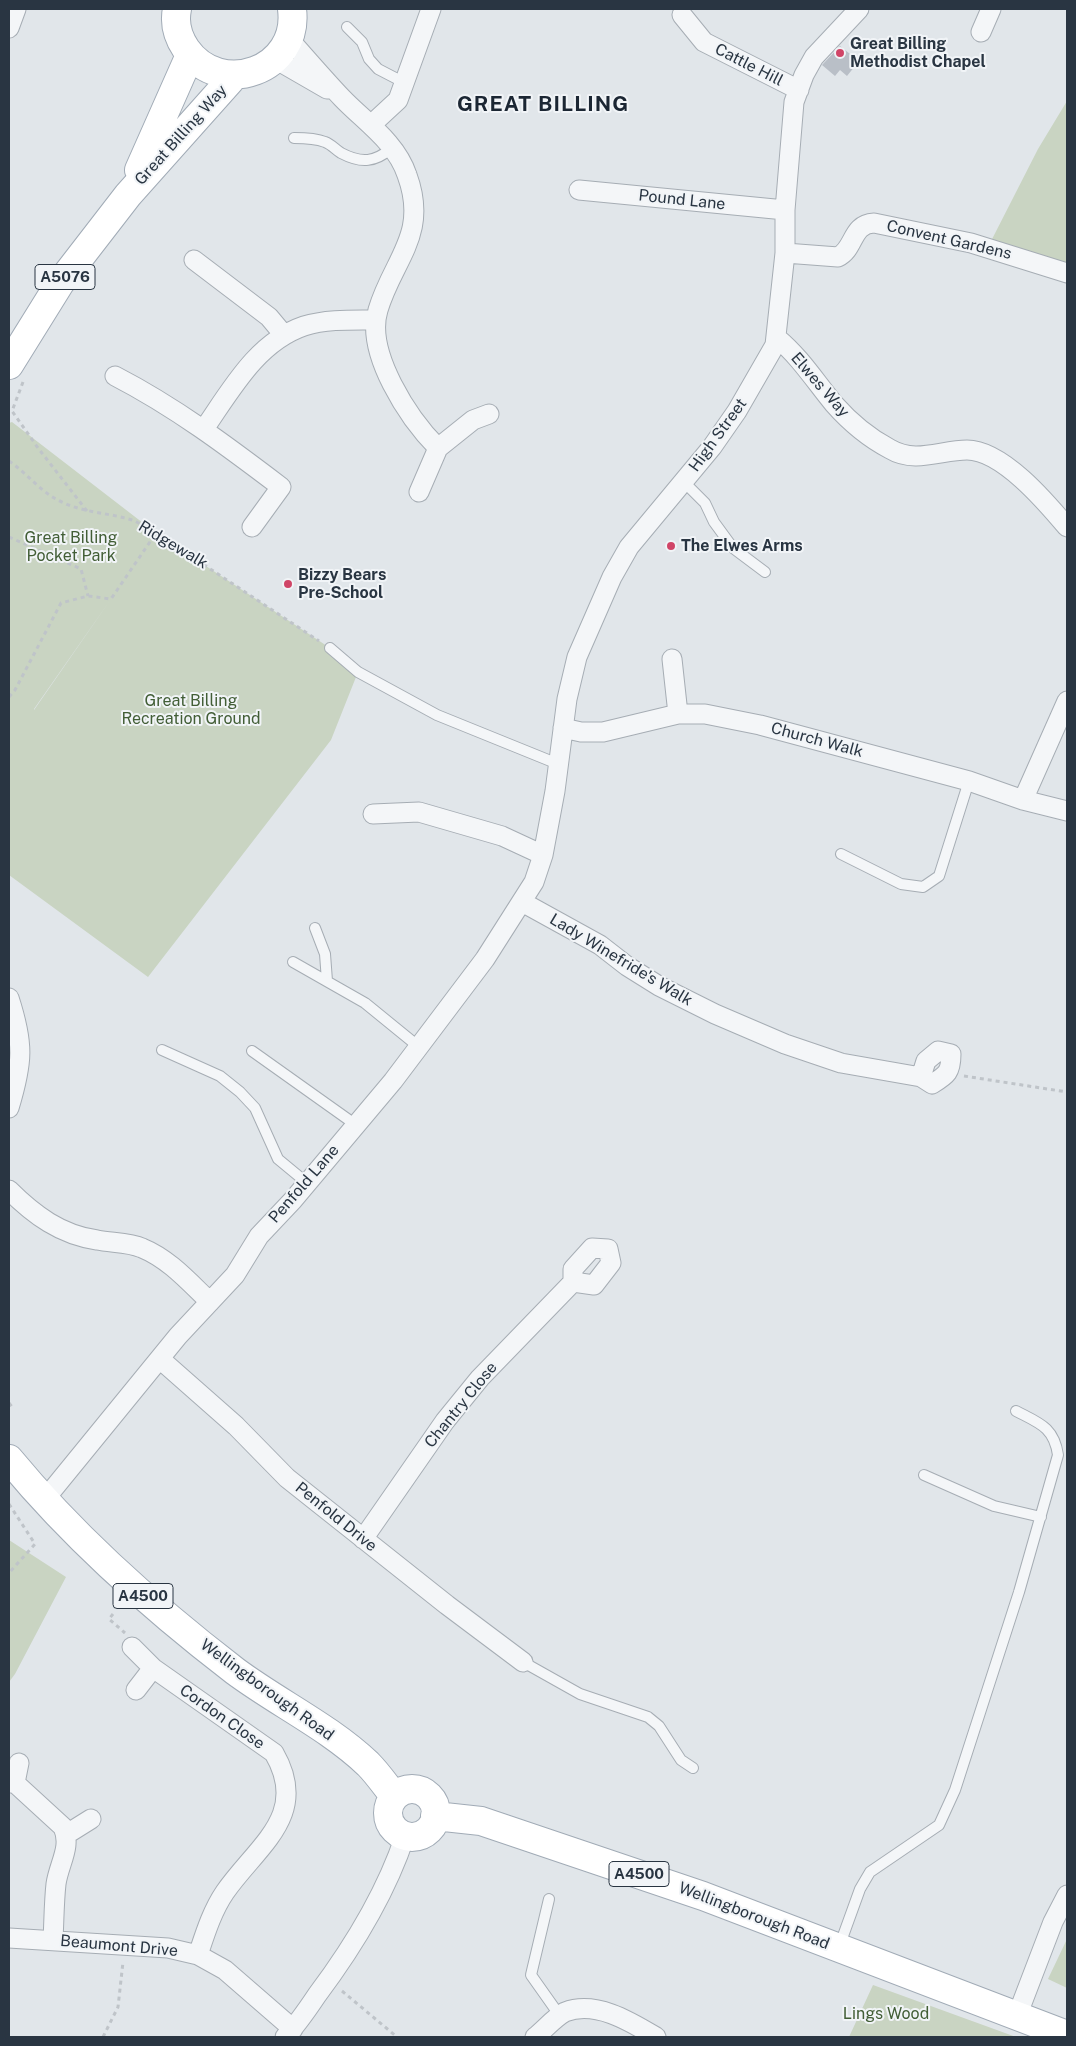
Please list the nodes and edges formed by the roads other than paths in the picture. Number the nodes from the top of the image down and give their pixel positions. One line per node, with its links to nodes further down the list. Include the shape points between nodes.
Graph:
1 (16, 9): 9 (street)
2 (292, 9): 11 (main road, via 293,19)
3 (431, 9): 14 (street)
4 (859, 9): 15 (street, High Street, via 814,57)
5 (991, 9): 10 (street)
6 (175, 10): 12 (main road, via 177,28)
7 (679, 12): 15 (street, Cattle Hill, via 704,42)
8 (347, 27): 14 (lane, via 362,42 369,59 378,69)
9 (9, 28)
10 (981, 32)
11 (282, 49): 13 (main road, via 250,73); 16 (street)
12 (190, 54): 13 (main road, via 203,66 218,73); 20 (main road, Great Billing Way / A5076)
13 (235, 75): 20 (main road, Great Billing Way / A5076)
14 (405, 83): 16 (street, via 398,100)
15 (798, 90): 21 (street, High Street, via 794,102)
16 (372, 126): 18 (street)
17 (294, 138): 18 (lane, via 326,142 341,153 370,160 379,158)
18 (392, 148): 25 (street, via 407,174 414,216 409,243 383,296)
19 (579, 190): 21 (street, Pound Lane)
20 (128, 195): 28 (main road, Great Billing Way / A5076, via 60,283)
21 (785, 210): 22 (street, High Street)
22 (785, 252): 24 (street, Convent Gardens, via 838,257 846,251 862,225 874,223 971,243); 27 (street, High Street)
23 (194, 260): 26 (street, via 269,317)
24 (1067, 273)
25 (376, 320): 26 (street, via 336,320 305,326); 32 (street, via 379,345 391,383 411,418)
26 (284, 335): 31 (street, via 258,356)
27 (777, 338): 33 (street, High Street, via 760,374 737,410); 36 (street, Elwes Way, via 795,353 835,405 857,427 891,450 916,457 968,450 991,456 1016,474)
28 (17, 371)
29 (115, 376): 31 (street)
30 (489, 414): 32 (street, via 473,420)
31 (204, 428): 35 (street, via 281,487)
32 (438, 448): 34 (street)
33 (684, 482): 37 (lane, via 706,503 714,522 733,548); 42 (street, High Street, via 629,547 612,577 577,657)
34 (419, 492)
35 (252, 527)
36 (1067, 527)
37 (765, 572)
38 (330, 648): 43 (lane, via 358,672 436,715)
39 (672, 659): 41 (street)
40 (1067, 701): 45 (street)
41 (678, 714): 42 (street, Church Walk, via 603,732); 44 (street, Church Walk, via 706,714 760,725)
42 (563, 728): 43 (street, High Street)
43 (558, 764): 49 (street, High Street)
44 (969, 781): 45 (street, Church Walk); 48 (lane, via 939,876 923,887 901,884)
45 (1023, 800): 46 (street, Church Walk)
46 (1067, 811)
47 (373, 814): 49 (street, via 419,812 502,836)
48 (841, 854)
49 (543, 855): 50 (street, Penfold Lane, via 534,882)
50 (522, 902): 55 (street, Penfold Lane, via 485,959); 58 (street, Lady Winefride's Walk, via 600,945 659,986 785,1044 841,1062 922,1077 926,1061 938,1051 951,1054 951,1067)
51 (315, 928): 53 (lane, via 325,954)
52 (293, 962): 53 (lane)
53 (327, 981): 55 (lane, via 365,1003)
54 (9, 998): 59 (street, via 20,1030 21,1056)
55 (419, 1047): 60 (street, Penfold Lane)
56 (162, 1050): 61 (lane, via 220,1076 240,1092 255,1108 278,1159)
57 (252, 1051): 60 (lane)
58 (946, 1074)
59 (9, 1108)
60 (356, 1125): 61 (street, Penfold Lane)
61 (307, 1183): 64 (street, Penfold Lane, via 259,1236 235,1275)
62 (9, 1190): 64 (street, via 38,1217 62,1230 94,1240 141,1247 167,1262)
63 (573, 1282): 71 (street, Chantry Close, via 480,1378 445,1421)
64 (210, 1302): 65 (street, Penfold Lane)
65 (160, 1359): 69 (street, Penfold Lane); 71 (street, Penfold Drive, via 236,1426 287,1478)
66 (1016, 1411): 70 (lane, via 1048,1430 1056,1440 1058,1455)
67 (9, 1459): 69 (main road, Wellingborough Road / A4500)
68 (924, 1474): 70 (lane, via 994,1506)
69 (45, 1499): 79 (main road, Wellingborough Road / A4500, via 112,1568 168,1618 250,1682 354,1753)
70 (1041, 1517): 88 (lane, via 955,1790 940,1825 870,1872 860,1889)
71 (363, 1539): 73 (street, Penfold Drive)
72 (132, 1647): 74 (street, Cordon Close)
73 (523, 1662): 77 (lane, via 580,1694 648,1717 659,1726 681,1760)
74 (153, 1668): 75 (street); 89 (street, Cordon Close, via 274,1753 283,1768 287,1787 286,1809 274,1831 224,1893 211,1917)
75 (136, 1690)
76 (19, 1763): 78 (street)
77 (693, 1768)
78 (12, 1783): 82 (street, via 63,1827)
79 (394, 1796): 80 (main road, via 410,1789 426,1793 435,1807); 83 (main road, via 389,1819)
80 (435, 1816): 83 (main road, via 428,1830 421,1835); 88 (main road, Wellingborough Road / A4500, via 482,1821 703,1896)
81 (91, 1820): 82 (street)
82 (66, 1834): 87 (street, via 68,1844 56,1883)
83 (405, 1836): 92 (street, via 367,1919 329,1979)
84 (1067, 1895): 91 (street, via 1053,1922)
85 (549, 1899): 90 (lane, via 531,1975)
86 (9, 1938): 87 (street, Beaumont Drive)
87 (53, 1940): 89 (street, Beaumont Drive, via 168,1948)
88 (838, 1948): 91 (main road, Wellingborough Road / A4500)
89 (198, 1955): 92 (street, Beaumont Drive, via 225,1970)
90 (560, 2016): 94 (street); 95 (street, via 565,2012 594,2009)
91 (1017, 2016): 93 (main road, Wellingborough Road / A4500)
92 (289, 2033)
93 (1067, 2034)
94 (535, 2037)
95 (656, 2037)

